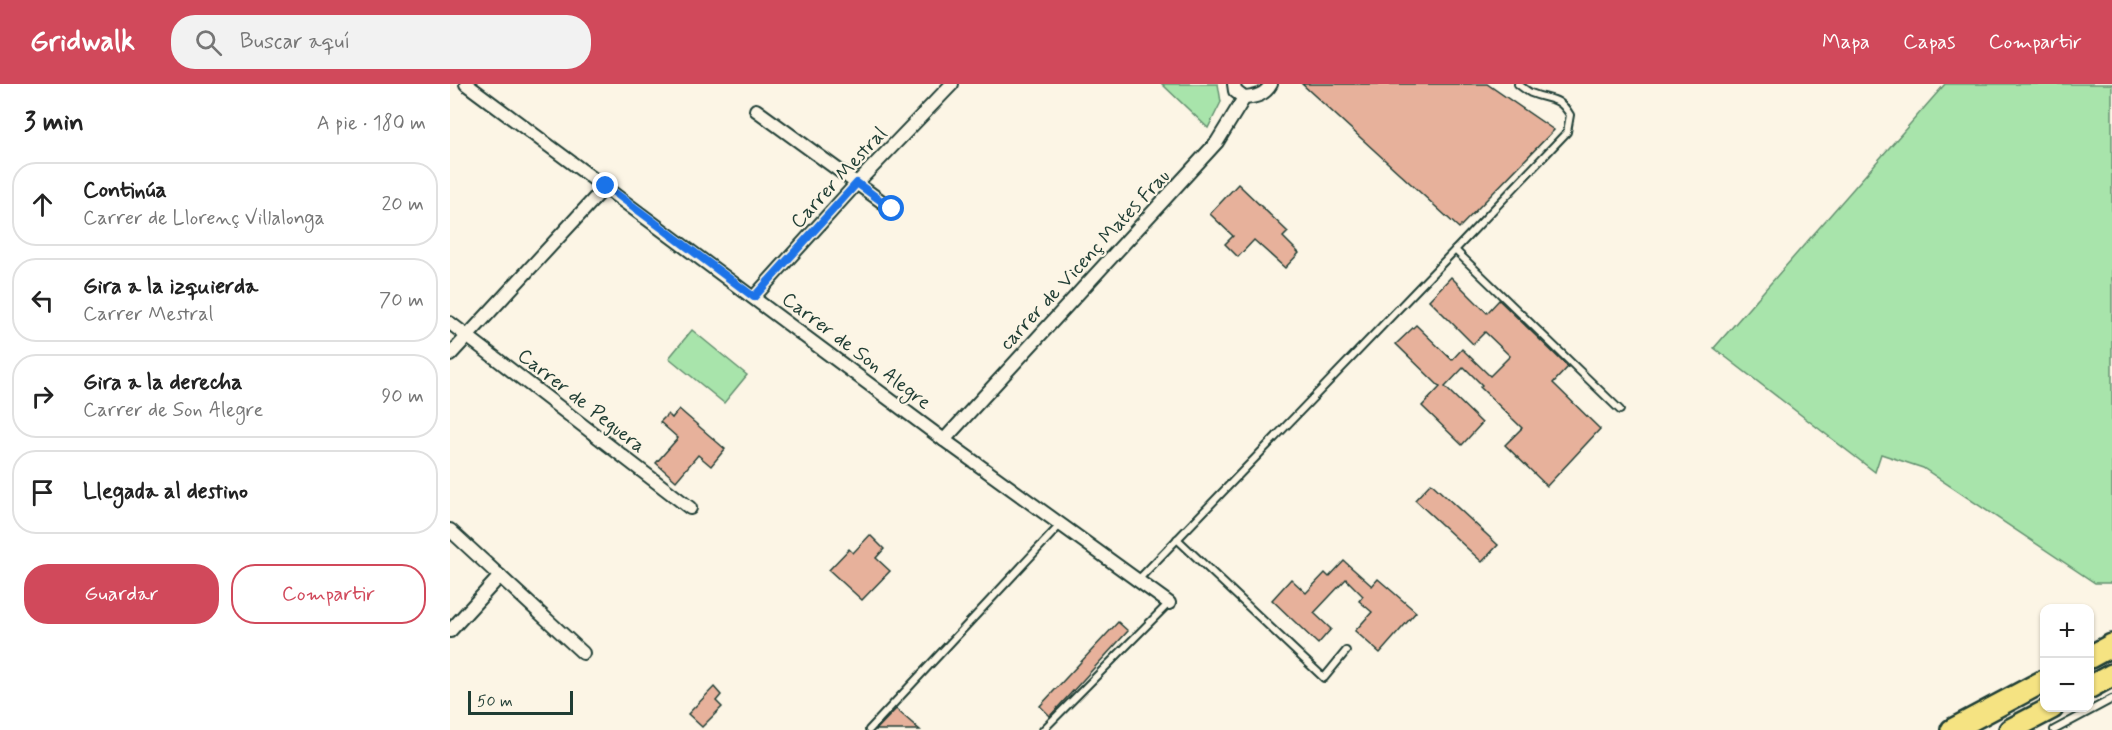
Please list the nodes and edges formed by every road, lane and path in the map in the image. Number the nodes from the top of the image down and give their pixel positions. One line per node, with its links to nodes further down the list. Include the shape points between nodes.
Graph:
1 (466, 84): 9 (street, Carrer de Son Alegre)
2 (952, 84): 8 (street, Carrer Mestral)
3 (1234, 84): 6 (street, via 1235,91)
4 (1271, 84): 6 (street, via 1268,91)
5 (1518, 84): 11 (lane, via 1530,93 1564,105 1570,115 1567,132)
6 (1244, 98): 17 (street, carrer de Vicenç Mates Frau, via 1217,142)
7 (756, 110): 8 (street)
8 (857, 183): 10 (street); 12 (street, Carrer Mestral)
9 (606, 186): 12 (street, Carrer de Son Alegre); 14 (street)
10 (892, 209)
11 (1455, 250): 16 (lane); 21 (lane)
12 (754, 297): 17 (street, Carrer de Son Alegre)
13 (450, 323): 14 (street, Carrer de Peguera)
14 (467, 336): 15 (street); 18 (street, Carrer de Peguera)
15 (450, 355)
16 (1620, 410)
17 (944, 440): 19 (street, Carrer de Son Alegre)
18 (690, 507)
19 (1061, 524): 23 (street, Carrer de Son Alegre); 35 (lane)
20 (450, 530): 22 (street)
21 (1177, 539): 23 (lane); 27 (lane, via 1324,678)
22 (500, 576): 25 (street); 28 (street)
23 (1137, 580): 24 (street, Carrer de Son Alegre)
24 (1169, 603): 36 (lane)
25 (450, 631)
26 (2112, 645): 29 (highway)
27 (1346, 651)
28 (584, 653)
29 (2094, 655)
30 (2112, 675): 32 (highway)
31 (2040, 683): 37 (highway)
32 (2094, 685)
33 (2112, 699): 39 (lane)
34 (2044, 712): 38 (highway)
35 (869, 730)
36 (1043, 730)
37 (1952, 730)
38 (2010, 730)
39 (2054, 730)

